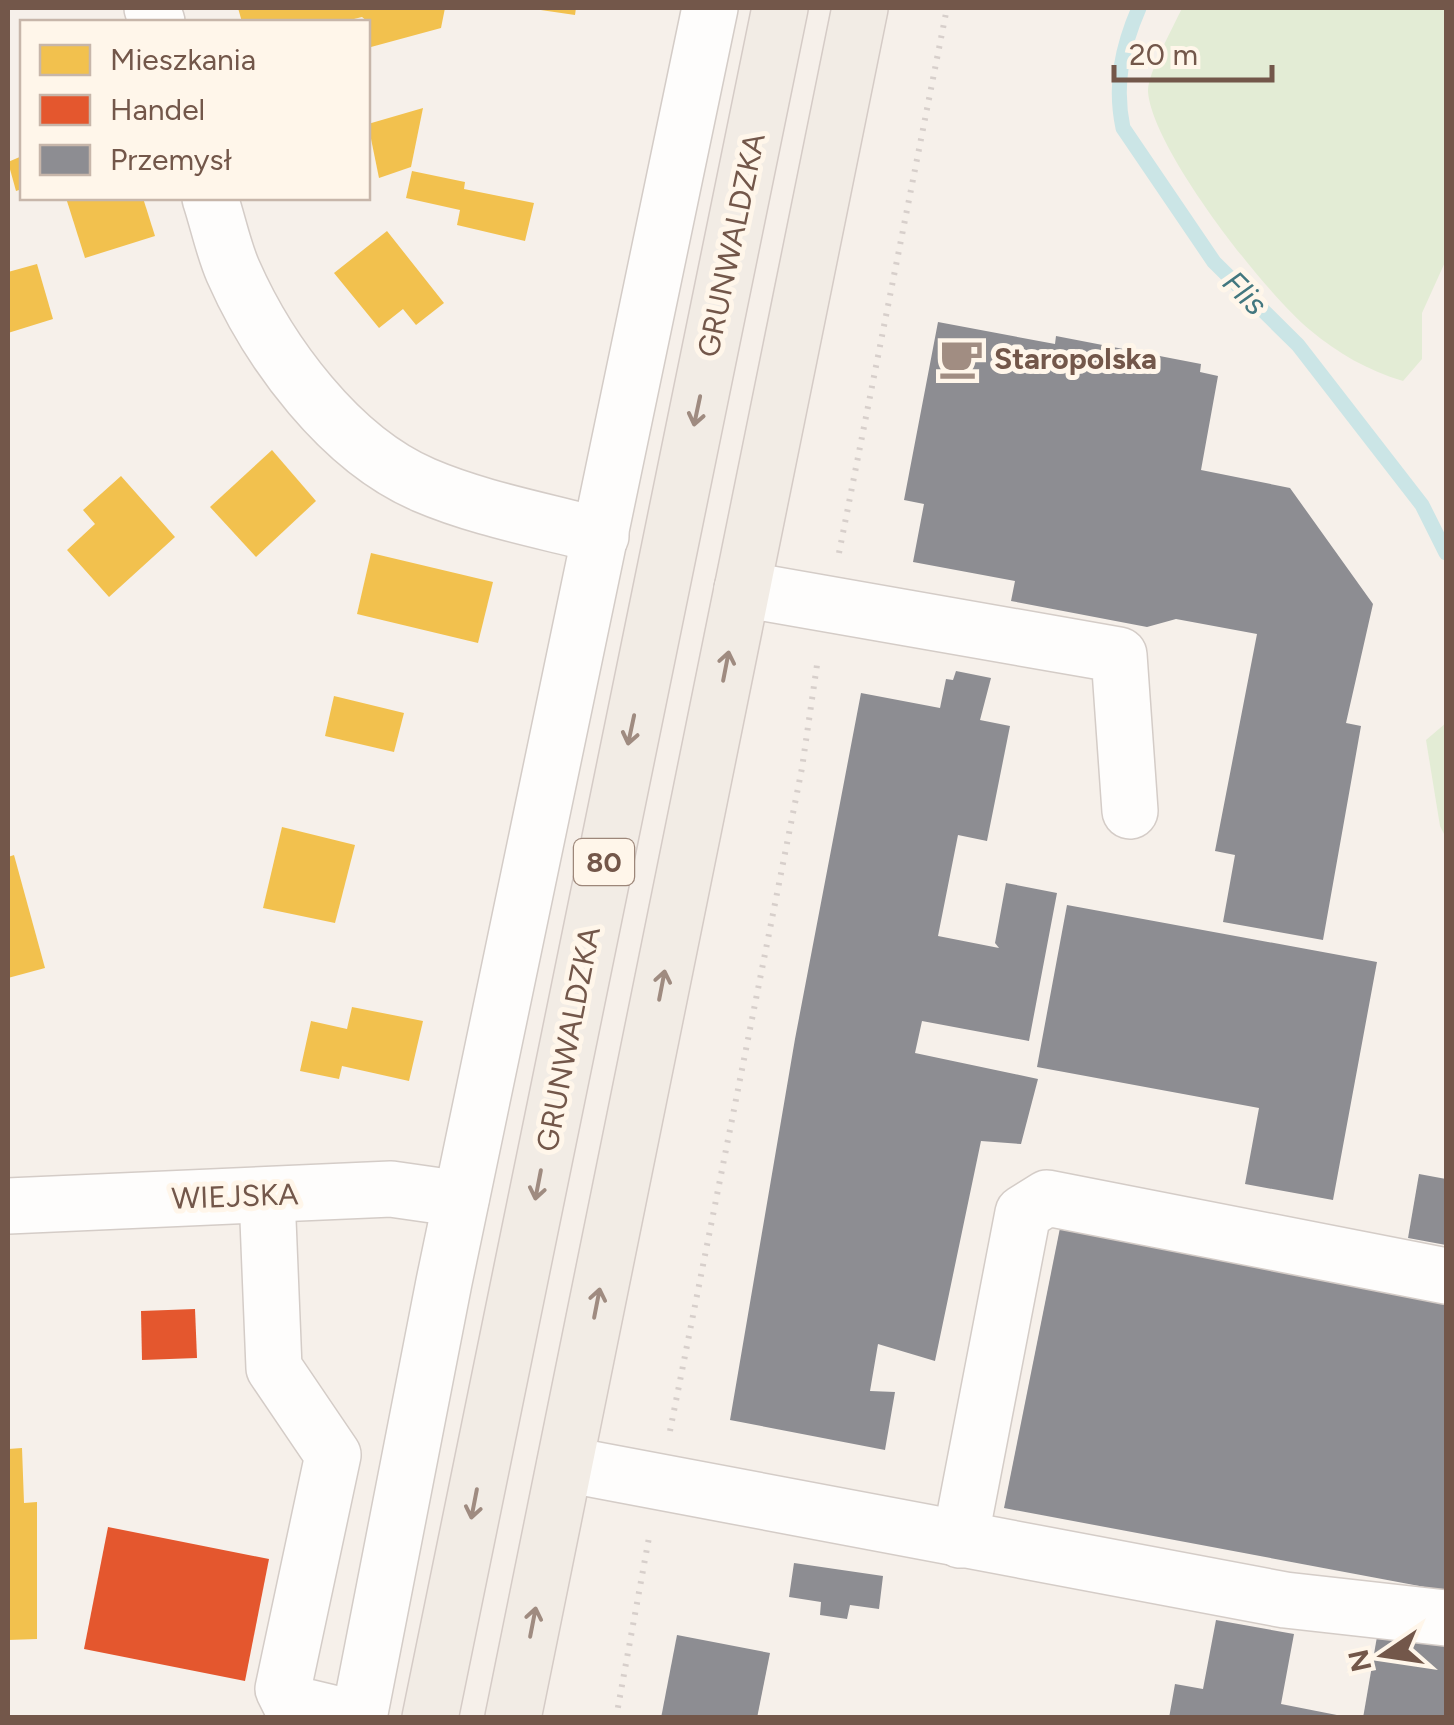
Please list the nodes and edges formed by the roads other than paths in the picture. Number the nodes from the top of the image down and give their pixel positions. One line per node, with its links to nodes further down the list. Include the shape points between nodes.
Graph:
1 (710, 8): 5 (street)
2 (780, 8): 16 (main road, GRUNWALDZKA / 80, one-way to 16)
3 (860, 8): 6 (main road)
4 (211, 200): 5 (street, via 256,317 313,396 381,460 421,484)
5 (601, 536): 9 (street)
6 (742, 589): 7 (street, via 1119,655); 12 (main road, one-way to 6)
7 (1130, 812)
8 (267, 1194): 9 (street, WIEJSKA, via 391,1189); 10 (street, WIEJSKA); 15 (street, via 274,1368 334,1455 283,1689 290,1703)
9 (461, 1199): 15 (street)
10 (8, 1206)
11 (1446, 1276): 13 (street, via 1047,1198 1024,1213)
12 (565, 1464): 13 (street); 17 (main road, one-way to 12)
13 (960, 1540): 14 (street, via 1286,1600)
14 (1446, 1618)
15 (356, 1718)
16 (430, 1718)
17 (514, 1718)

